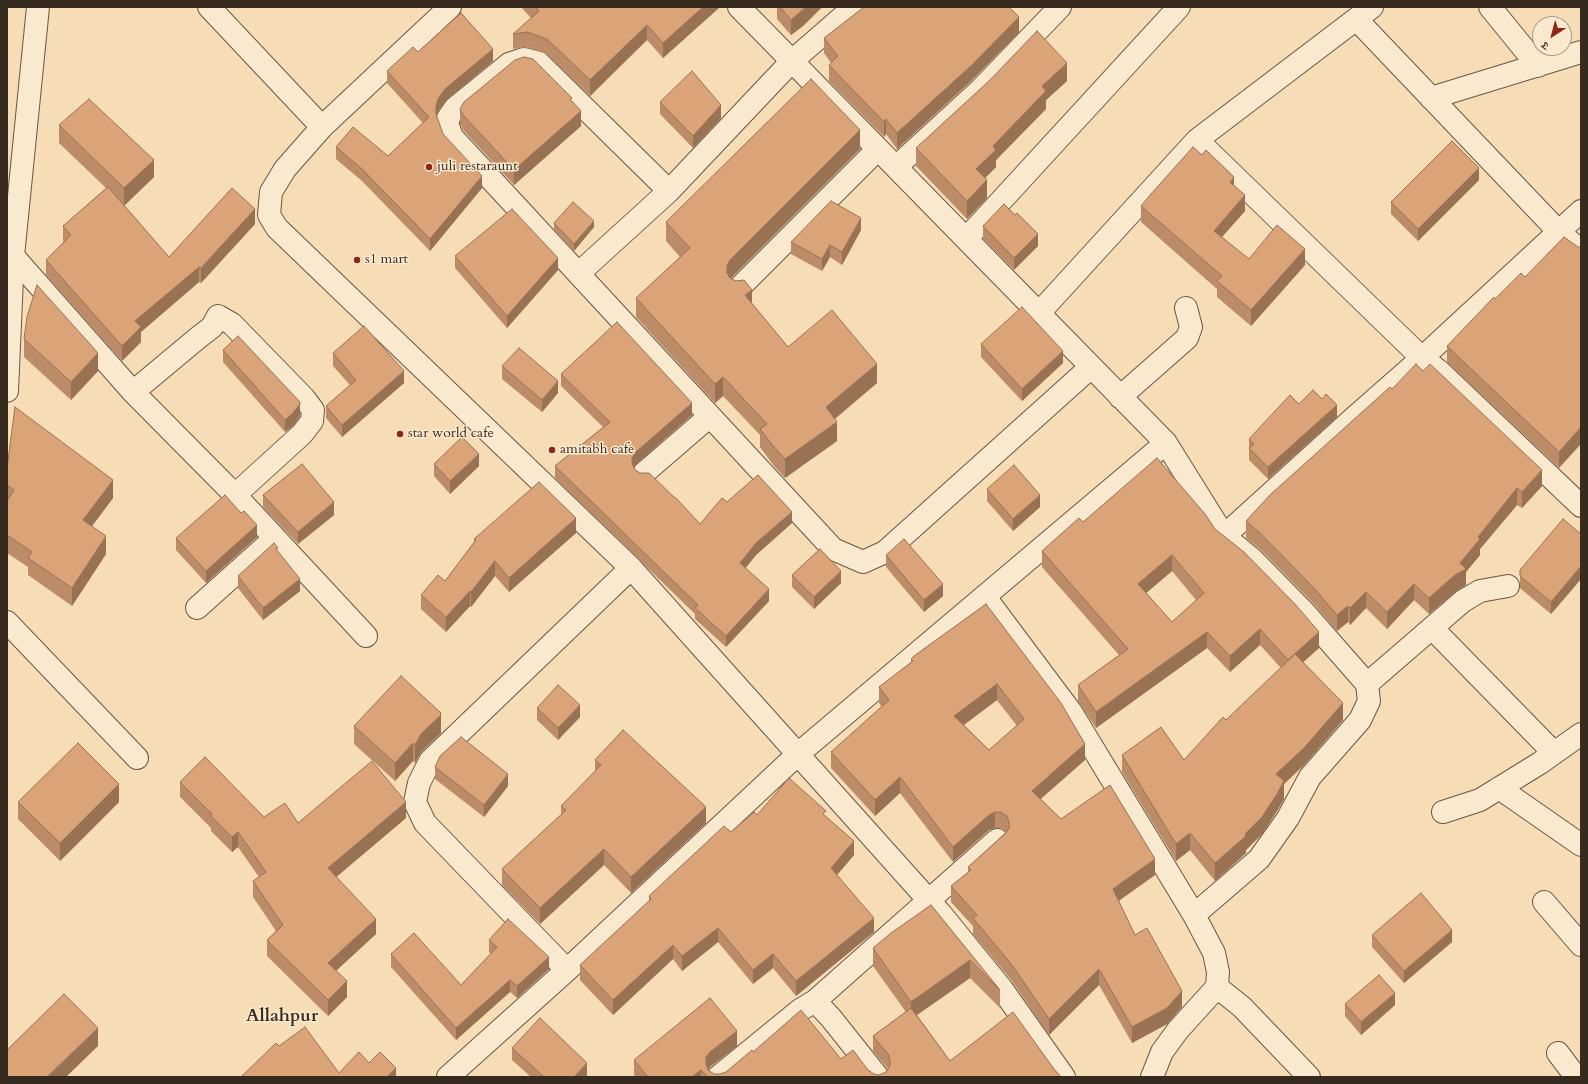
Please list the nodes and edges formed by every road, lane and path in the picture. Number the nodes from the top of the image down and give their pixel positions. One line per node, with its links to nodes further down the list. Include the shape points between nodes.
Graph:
1 (38, 7): 19 (street)
2 (209, 7): 14 (street)
3 (450, 7): 14 (street)
4 (739, 7): 11 (street)
5 (854, 7): 11 (street)
6 (1060, 7): 17 (street, via 981,89)
7 (1179, 7): 22 (street)
8 (1490, 7): 12 (street)
9 (1365, 13): 13 (street); 15 (street)
10 (1581, 52): 12 (street)
11 (792, 61): 16 (street); 18 (street)
12 (1538, 66): 13 (street)
13 (1431, 98): 21 (street)
14 (322, 127): 41 (street, via 285,169 271,192 269,215 277,228)
15 (1196, 140): 28 (street); 29 (street)
16 (878, 149): 17 (street); 26 (street)
17 (896, 167): 22 (street)
18 (669, 192): 25 (street); 25 (street, via 539,63 524,59 509,64 455,108 448,118 452,137)
19 (12, 209): 24 (street)
20 (1581, 212): 21 (street)
21 (1559, 232): 23 (street); 29 (street)
22 (966, 239): 28 (street)
23 (1581, 251)
24 (13, 256): 31 (street); 32 (street)
25 (579, 274): 34 (street)
26 (739, 288)
27 (1186, 308): 33 (street, via 1191,327 1187,338)
28 (1039, 313): 30 (street)
29 (1422, 358): 38 (street, via 1439,371); 39 (street)
30 (1091, 367): 33 (street); 34 (street, via 885,552 863,562 833,549)
31 (7, 391)
32 (133, 392): 37 (street); 37 (street, via 212,328 218,316 232,324 313,410 312,421 302,434)
33 (1120, 397): 35 (street)
34 (710, 416): 36 (street)
35 (1166, 444): 39 (street); 43 (street)
36 (644, 474)
37 (235, 495): 40 (street)
38 (1581, 506)
39 (1224, 536): 48 (street, via 1252,559 1304,612)
40 (275, 538): 44 (street); 47 (street)
41 (631, 568): 51 (street); 61 (street, via 430,761 419,783 415,802 425,823)
42 (1508, 586): 46 (street, via 1480,591 1463,601)
43 (985, 597): 51 (street); 59 (street, via 1071,712)
44 (197, 608)
45 (7, 622): 52 (street)
46 (1433, 629): 48 (street); 50 (street)
47 (366, 636)
48 (1366, 684): 59 (street, via 1369,701 1360,720 1310,777 1288,818 1258,859)
49 (1581, 734): 50 (street)
50 (1554, 753): 53 (street)
51 (798, 754): 57 (street); 61 (street)
52 (137, 758)
53 (1499, 788): 54 (street, via 1480,800); 56 (street)
54 (1443, 812)
55 (997, 840): 57 (street)
56 (1581, 845)
57 (929, 901): 63 (street); 68 (street, via 1002,989)
58 (1544, 902): 60 (street)
59 (1194, 915): 62 (street, via 1214,953 1218,972)
60 (1581, 945)
61 (567, 970): 65 (street)
62 (1217, 987): 69 (street, via 1162,1052); 70 (street, via 1242,1007)
63 (815, 1000): 66 (street); 67 (street)
64 (1558, 1053): 71 (street)
65 (448, 1077)
66 (718, 1077)
67 (878, 1077)
68 (1064, 1077)
69 (1152, 1077)
70 (1309, 1077)
71 (1576, 1077)

